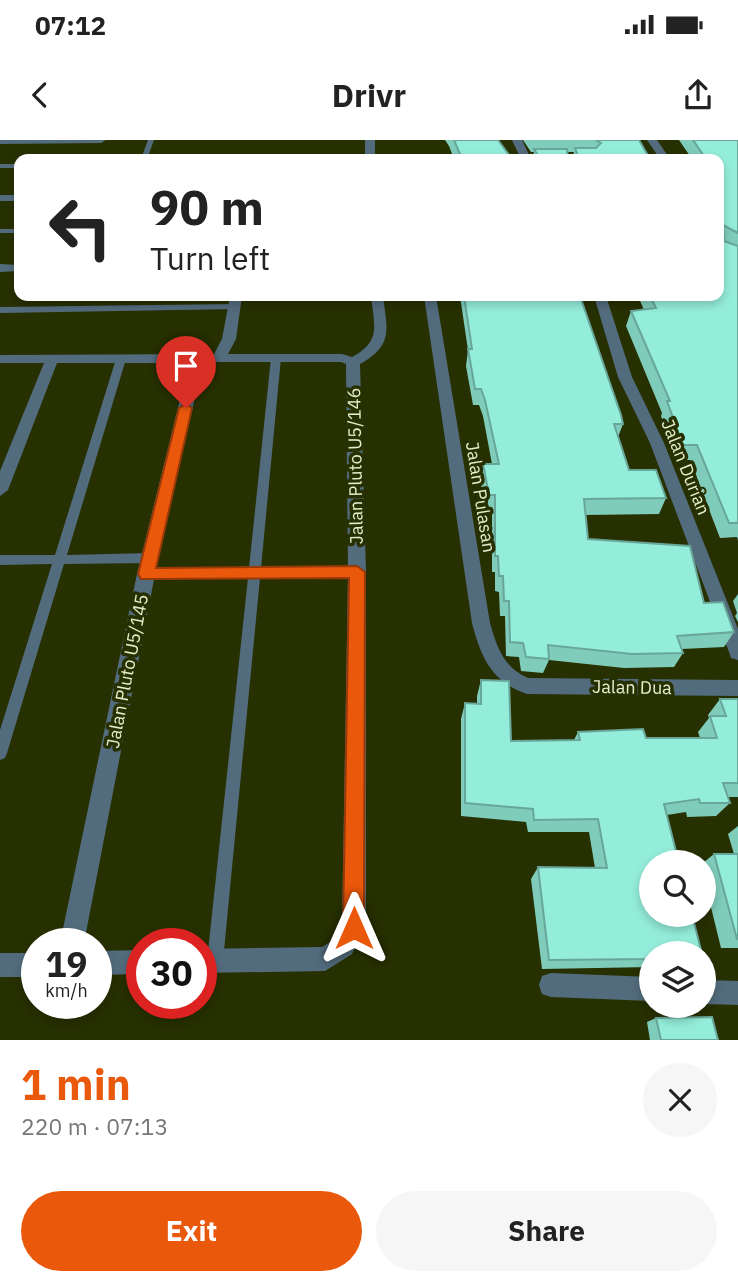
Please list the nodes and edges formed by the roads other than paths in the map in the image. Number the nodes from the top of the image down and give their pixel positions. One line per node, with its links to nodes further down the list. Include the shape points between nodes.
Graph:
1 (100, 140): 2 (street)
2 (0, 141)
3 (235, 301): 7 (lane); 9 (street, via 229,339)
4 (377, 301): 14 (street, via 381,339 371,353)
5 (431, 301): 22 (street, Jalan Pulasan, via 481,623 496,664 510,680)
6 (602, 301): 21 (street, Jalan Durian, via 625,377 657,443)
7 (0, 310)
8 (197, 358): 9 (street); 13 (street); 18 (street, Jalan Pluto U5/145)
9 (219, 358): 10 (street)
10 (276, 358): 14 (street); 20 (lane)
11 (0, 359): 12 (street)
12 (52, 359): 13 (street); 15 (street)
13 (121, 359): 16 (lane)
14 (353, 362): 19 (street, Jalan Pluto U5/146)
15 (0, 490)
16 (61, 559): 17 (lane); 18 (lane); 24 (lane)
17 (0, 560)
18 (149, 566): 20 (lane); 25 (street, Jalan Pluto U5/145)
19 (357, 572): 20 (lane); 27 (street, Jalan Pluto U5/146, via 354,928 344,946 325,959)
20 (254, 573): 26 (lane)
21 (738, 652)
22 (527, 686): 23 (street, Jalan Dua)
23 (738, 688)
24 (0, 752)
25 (75, 928)
26 (212, 928)
27 (217, 961)
28 (0, 965): 29 (street)
29 (21, 965)
30 (551, 985): 31 (street)
31 (639, 989)
32 (716, 992): 33 (street)
33 (738, 993)

